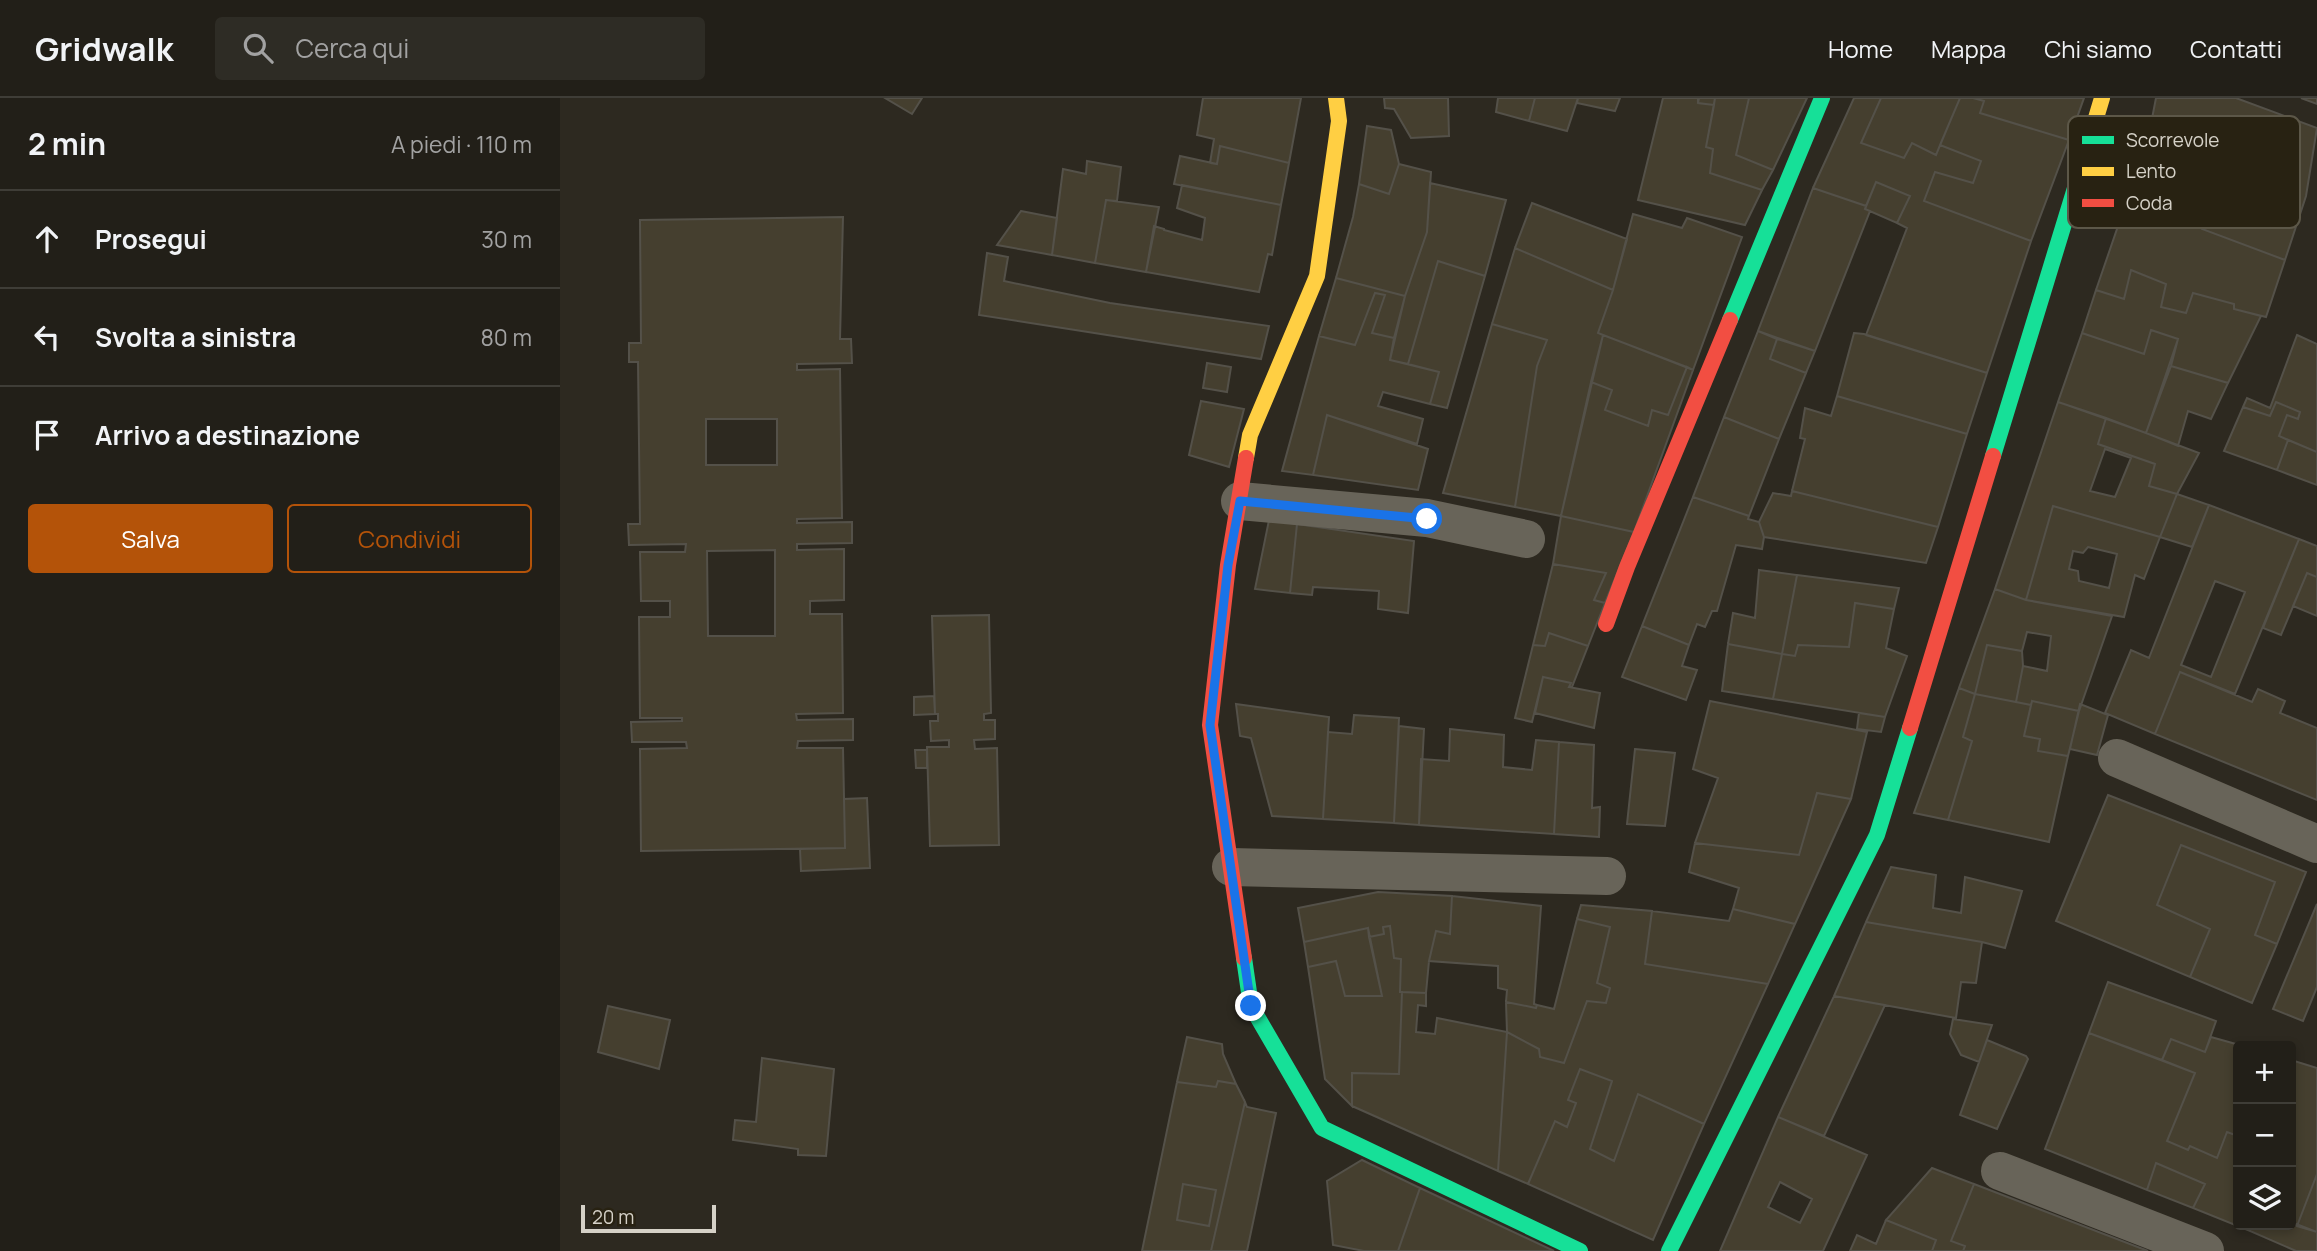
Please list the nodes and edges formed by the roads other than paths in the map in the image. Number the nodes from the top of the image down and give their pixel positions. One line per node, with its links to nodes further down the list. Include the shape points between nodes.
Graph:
1 (1336, 98): 6 (street, via 1339,121 1317,276 1250,435)
2 (1822, 98): 8 (street)
3 (2102, 98): 4 (street)
4 (2097, 116)
5 (2068, 209): 15 (street, via 1877,835)
6 (1240, 501): 7 (street, via 1427,519); 11 (street, via 1210,725)
7 (1526, 539)
8 (1606, 624)
9 (2117, 758): 10 (street)
10 (2317, 844)
11 (1231, 867): 12 (street); 14 (street, via 1251,1006 1322,1128)
12 (1607, 876)
13 (2000, 1171): 16 (street)
14 (1580, 1251)
15 (1669, 1251)
16 (2204, 1251)

